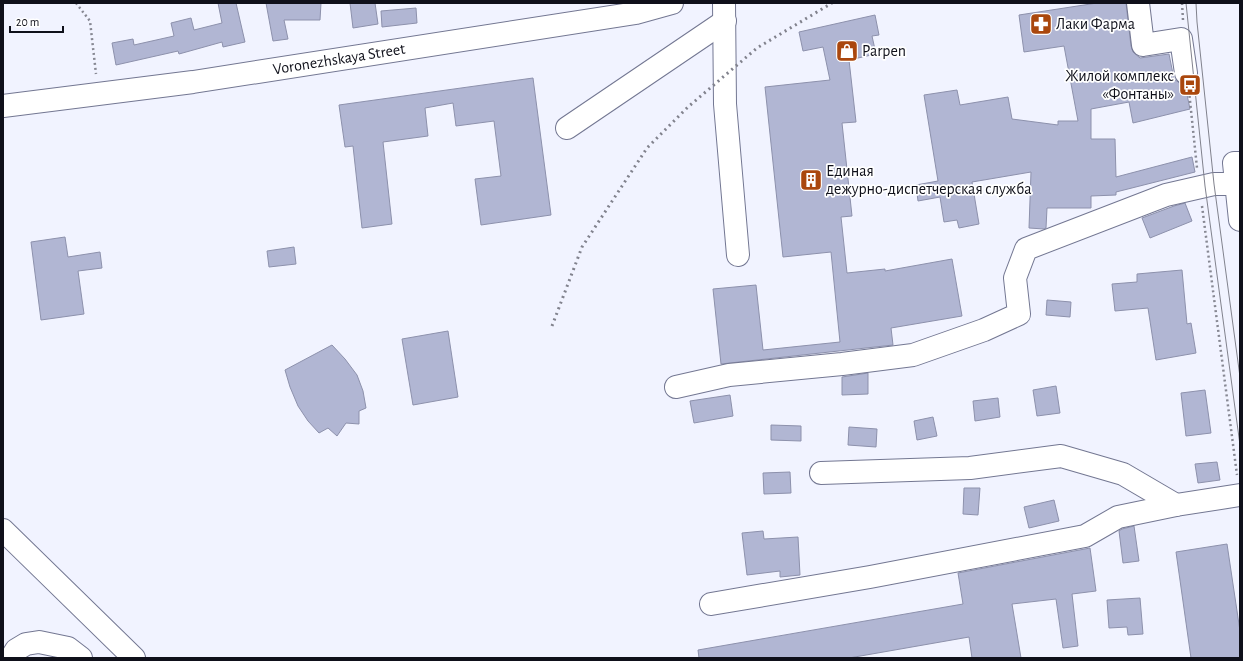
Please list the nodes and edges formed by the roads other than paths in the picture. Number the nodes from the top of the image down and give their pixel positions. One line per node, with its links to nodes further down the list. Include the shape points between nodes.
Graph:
1 (672, 3): 5 (street, Voronezhskaya Street, via 636,13 217,78)
2 (1138, 3): 4 (street, via 1143,45 1181,40)
3 (725, 12): 6 (street); 9 (street, via 725,104)
4 (1188, 81)
5 (3, 106)
6 (567, 128)
7 (1236, 170): 8 (street); 10 (street, via 1214,184 1166,195 1026,249 1015,278 1019,314 984,330 913,355 730,374)
8 (1240, 220)
9 (738, 255)
10 (676, 387)
11 (821, 473): 13 (street, via 970,468 1061,456 1123,474)
12 (1239, 486): 13 (street)
13 (1176, 505): 15 (street, via 1118,517 1085,536 870,578)
14 (3, 530): 18 (street)
15 (711, 604)
16 (11, 658): 17 (street, via 16,650 26,644 38,642 68,648)
17 (81, 658)
18 (134, 658)

